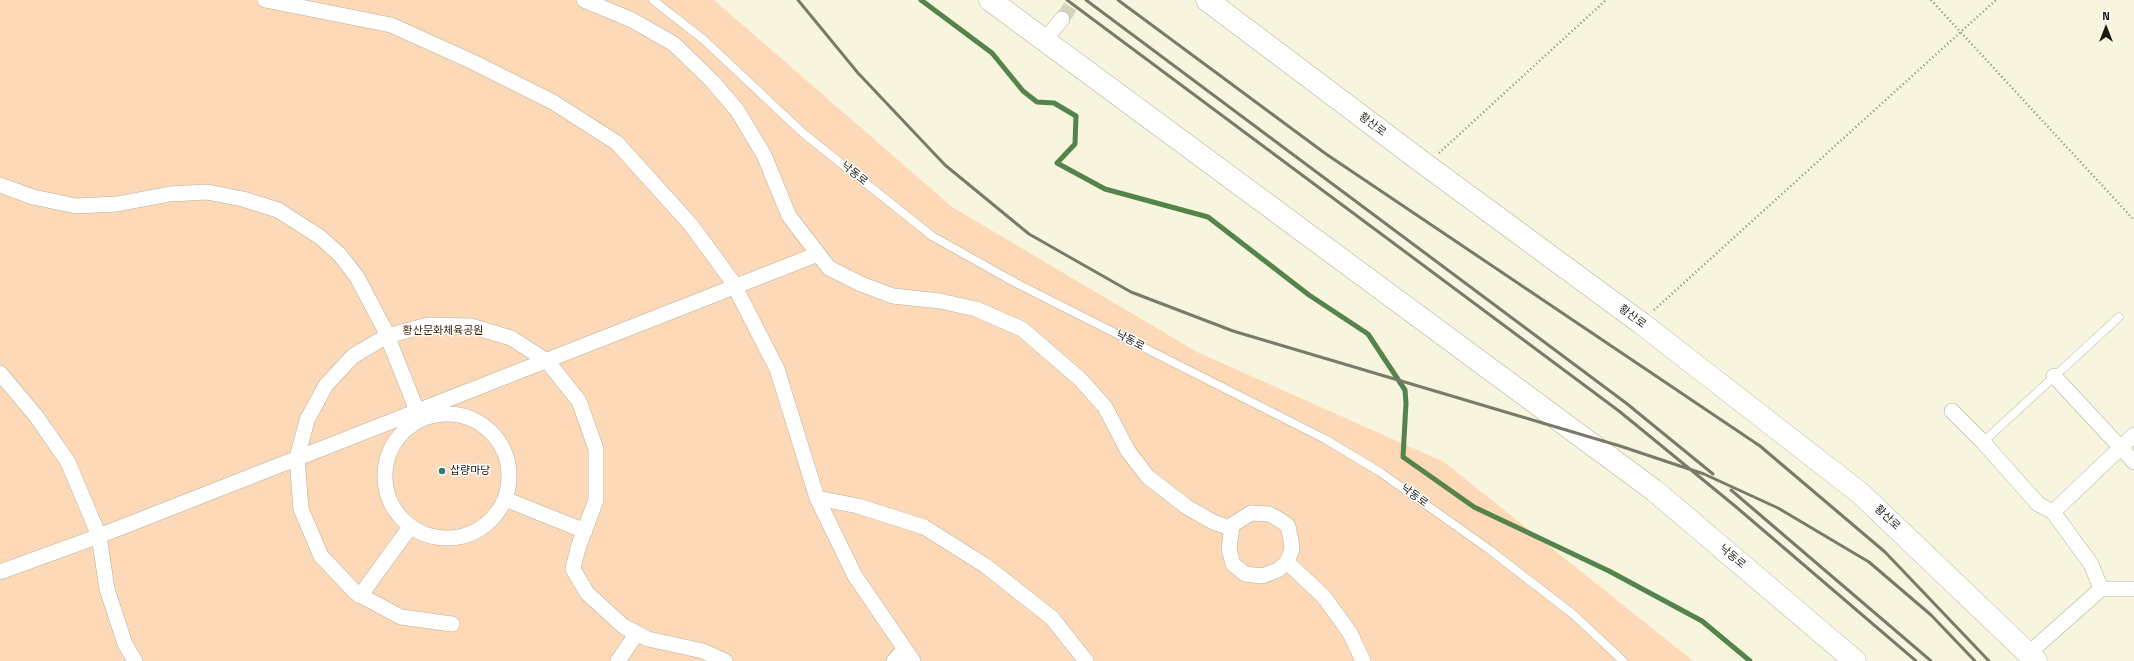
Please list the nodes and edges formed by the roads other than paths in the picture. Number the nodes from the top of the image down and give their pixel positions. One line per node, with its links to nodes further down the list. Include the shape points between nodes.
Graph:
1 (264, 0): 10 (street, via 391,25 553,102 617,143 691,225)
2 (584, 0): 9 (street, via 632,20 674,44 712,81 737,110 764,155 789,216)
3 (653, 0): 45 (lane, 낙동로, via 703,40 803,132 932,236 1014,282 1325,439 1380,472 1490,550 1574,615)
4 (990, 0): 7 (street, 낙동로)
5 (1207, 0): 38 (street, 황산로, via 1640,323 1860,492)
6 (1062, 19): 7 (street)
7 (1044, 41): 46 (street, 낙동로, via 1655,491)
8 (0, 185): 12 (street, via 33,197 76,206 117,204 170,194 207,192 243,199 278,210 320,237 340,255 357,278)
9 (818, 254): 10 (street); 27 (street, via 829,268 893,296 940,301 976,309 1022,329 1080,379 1105,408 1128,451 1148,477 1187,507 1213,522)
10 (734, 287): 13 (street); 23 (street, via 777,369)
11 (2119, 317): 15 (lane)
12 (387, 336): 13 (street, via 428,325 471,326 511,338); 16 (street); 21 (street, via 353,356 326,385 306,420)
13 (547, 361): 16 (street); 28 (street, via 579,401 596,449 596,500)
14 (0, 373): 29 (street, via 36,416 68,462)
15 (2054, 376): 19 (lane); 20 (street)
16 (417, 411): 21 (street)
17 (1952, 411): 19 (street)
18 (2134, 435): 20 (street)
19 (1983, 442): 25 (street, via 2038,504)
20 (2120, 447): 22 (street); 25 (street)
21 (297, 458): 29 (street); 34 (street, via 301,509 321,556)
22 (2134, 462)
23 (817, 498): 37 (street, via 855,576); 43 (street, via 858,506 924,527 986,566 1052,618)
24 (505, 499): 26 (street, via 490,521 473,533 452,538 432,536); 26 (street, via 509,486 509,466 502,447 490,431 474,420 455,415 434,416 416,422 400,435 389,453 385,474 388,494 397,513); 28 (street)
25 (2053, 512): 33 (street, via 2091,564)
26 (410, 527): 34 (street)
27 (1231, 528): 30 (street, via 1229,549 1233,564 1245,574 1262,576 1278,570); 30 (street, via 1251,513 1269,514 1280,520 1288,526 1291,540 1292,549)
28 (585, 531): 36 (street, via 573,569 587,593 623,626)
29 (99, 536): 31 (street); 39 (street, via 107,589 125,644)
30 (1287, 562): 44 (street, via 1324,597 1350,633)
31 (0, 572)
32 (2132, 587): 33 (street)
33 (2101, 589): 38 (street)
34 (360, 596): 35 (street, via 401,617)
35 (452, 624)
36 (637, 633): 40 (street); 41 (street, via 648,639 703,651)
37 (909, 655): 42 (street)
38 (2032, 657)
39 (135, 661)
40 (618, 661)
41 (725, 661)
42 (894, 661)
43 (1086, 661)
44 (1363, 661)
45 (1623, 661)
46 (1855, 661)

